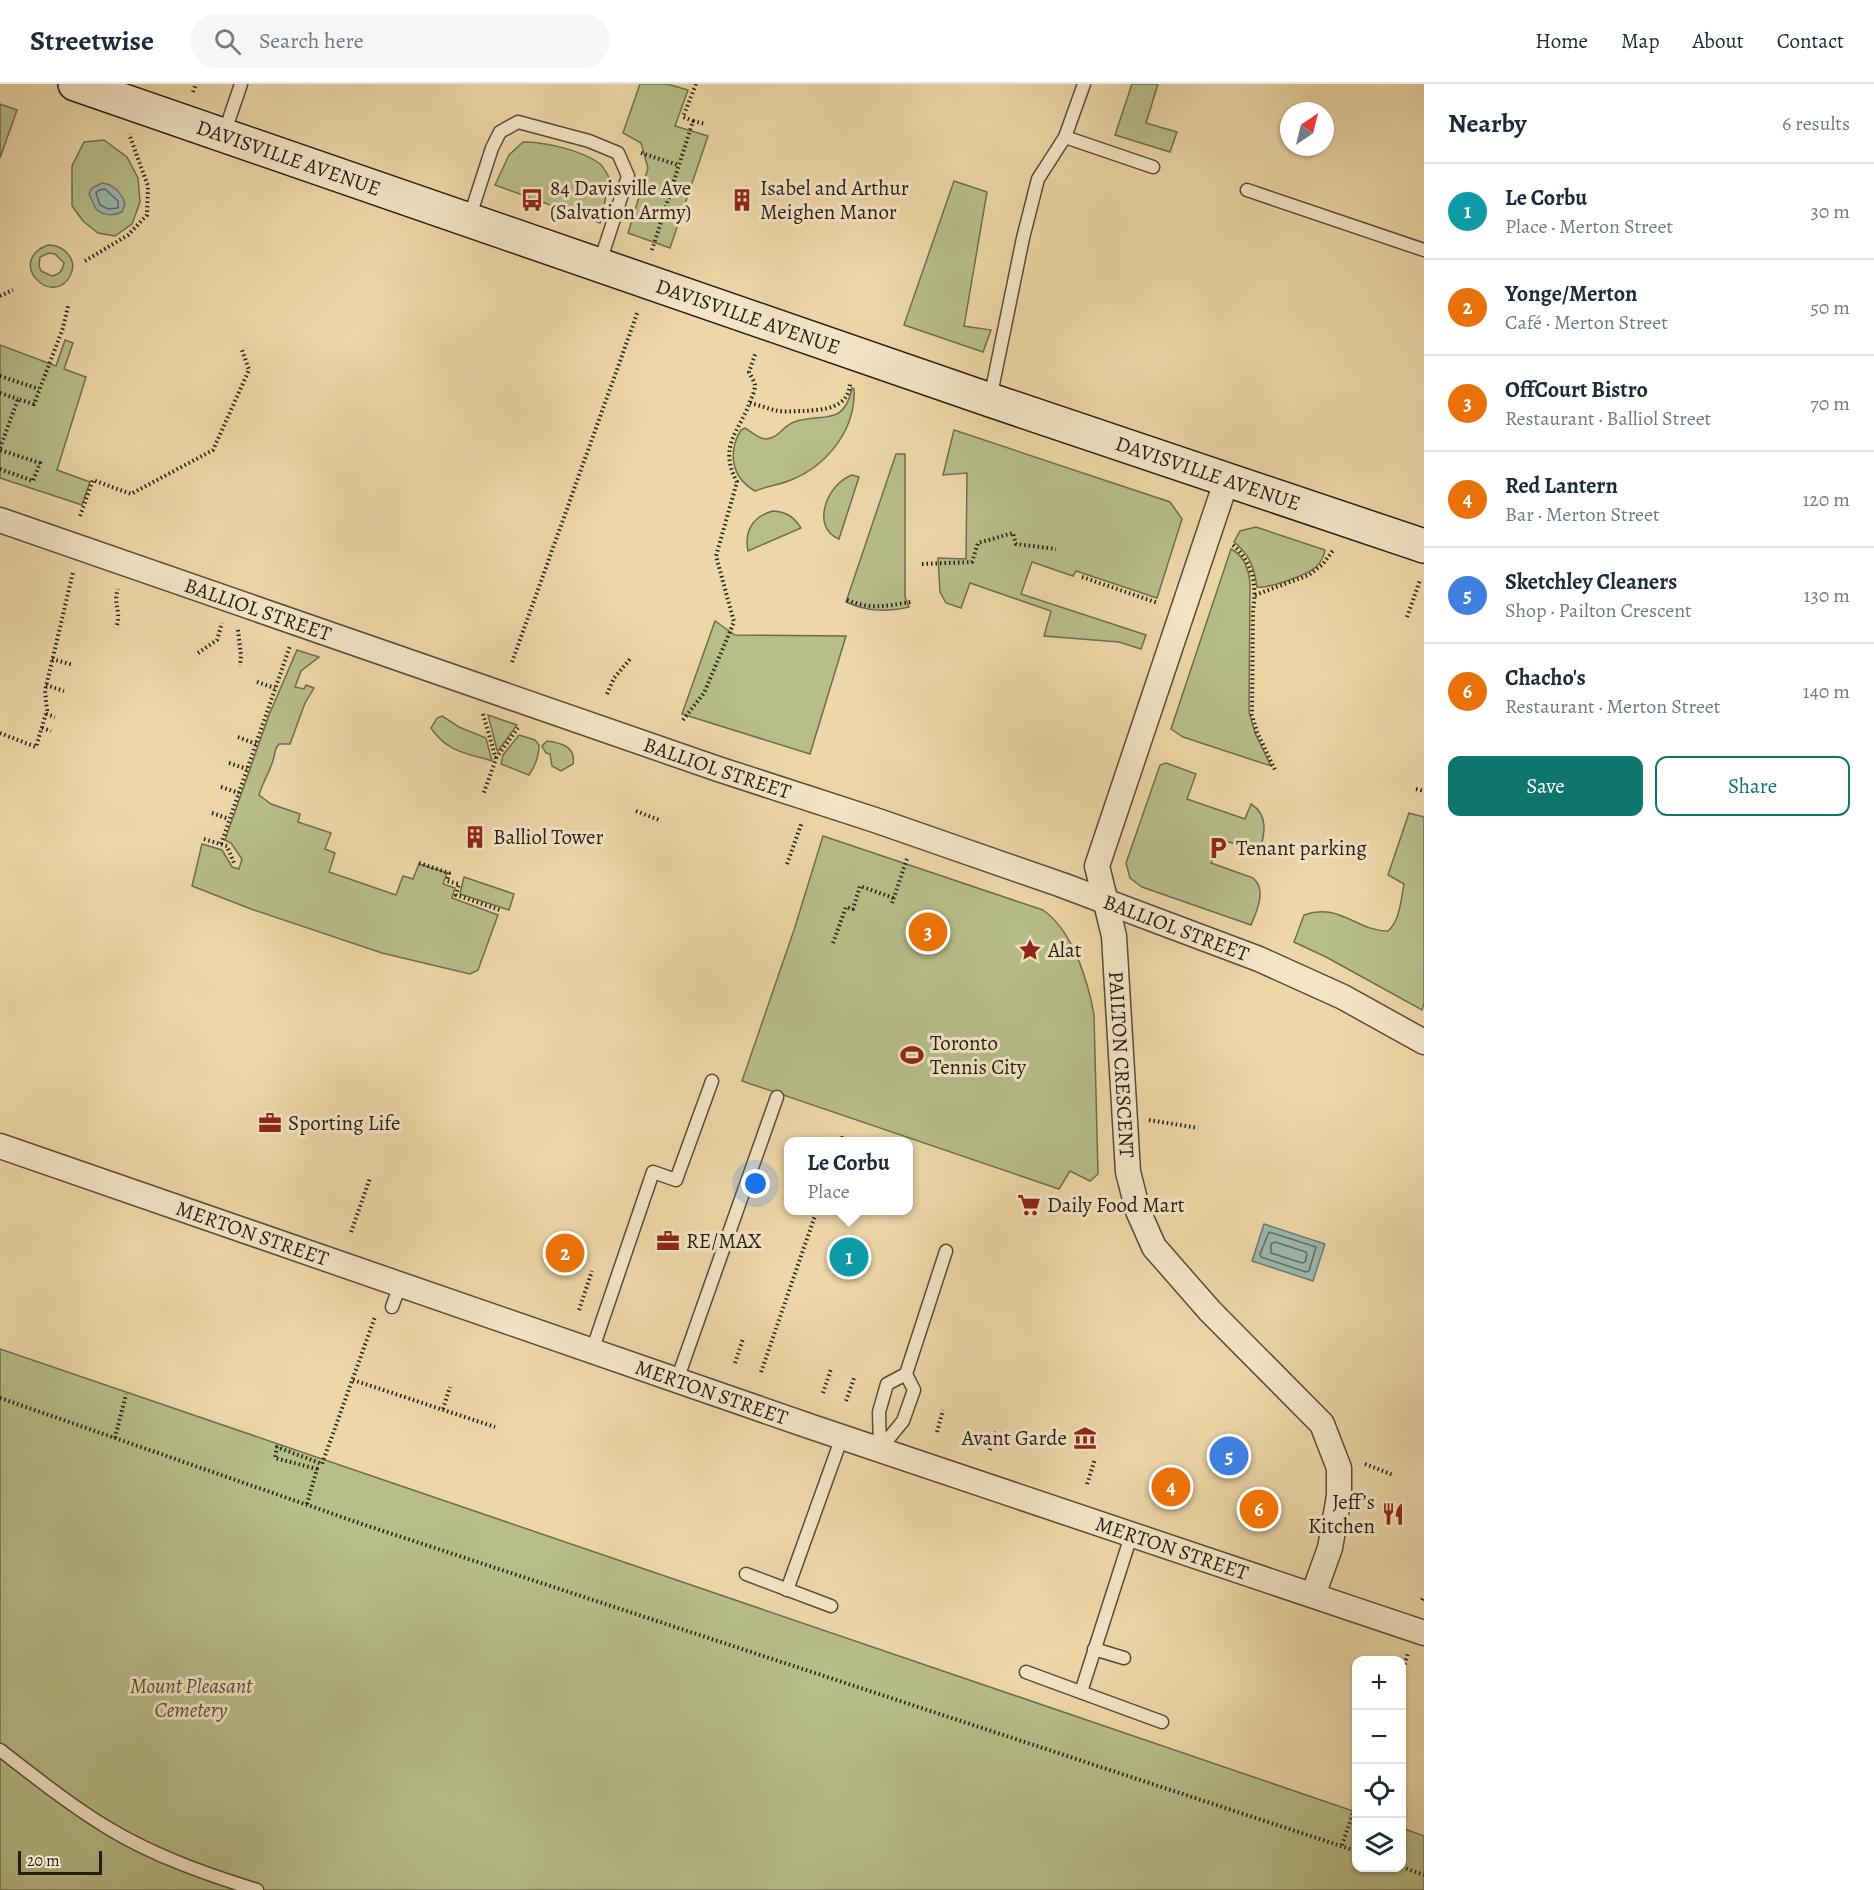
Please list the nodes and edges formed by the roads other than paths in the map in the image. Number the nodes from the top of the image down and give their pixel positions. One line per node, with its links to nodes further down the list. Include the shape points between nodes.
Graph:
1 (75, 84): 4 (street, DAVISVILLE AVENUE)
2 (241, 84): 4 (lane)
3 (1084, 84): 5 (lane)
4 (223, 136): 8 (street, DAVISVILLE AVENUE)
5 (1065, 137): 6 (lane); 11 (lane, via 1038,178)
6 (1153, 167)
7 (1247, 190): 9 (lane)
8 (469, 219): 10 (street, DAVISVILLE AVENUE); 10 (lane, via 500,132 518,122 589,141 618,153 628,176)
9 (1424, 250)
10 (599, 266): 11 (street, DAVISVILLE AVENUE)
11 (990, 400): 12 (street, DAVISVILLE AVENUE)
12 (1227, 479): 14 (street, DAVISVILLE AVENUE); 15 (street, PAILTON CRESCENT, via 1097,866)
13 (0, 520): 15 (street, BALLIOL STREET)
14 (1424, 546)
15 (1104, 901): 16 (street, BALLIOL STREET, via 1259,959 1343,997); 29 (street, PAILTON CRESCENT, via 1114,936 1128,1172 1138,1211 1154,1247 1210,1311 1322,1424 1339,1468 1339,1496 1330,1548)
16 (1424, 1042)
17 (712, 1081): 21 (lane, via 676,1180 653,1172)
18 (777, 1097): 23 (lane)
19 (0, 1146): 21 (street, MERTON STREET, via 396,1296)
20 (946, 1251): 22 (lane)
21 (592, 1351): 23 (street, MERTON STREET)
22 (906, 1374): 25 (lane, via 914,1390 903,1421); 25 (lane, via 887,1384 879,1413)
23 (677, 1380): 24 (street, MERTON STREET)
24 (842, 1437): 25 (street, MERTON STREET); 28 (lane)
25 (880, 1449): 26 (street, MERTON STREET)
26 (1131, 1536): 29 (street, MERTON STREET); 32 (lane)
27 (746, 1574): 28 (lane)
28 (788, 1590): 30 (lane)
29 (1313, 1594): 31 (street, MERTON STREET)
30 (831, 1606)
31 (1424, 1633)
32 (1094, 1649): 33 (lane); 35 (lane)
33 (1124, 1658)
34 (1026, 1672): 35 (lane)
35 (1081, 1692): 36 (lane)
36 (1162, 1722)
37 (0, 1750): 38 (lane, via 109,1829 159,1855)
38 (257, 1890)

